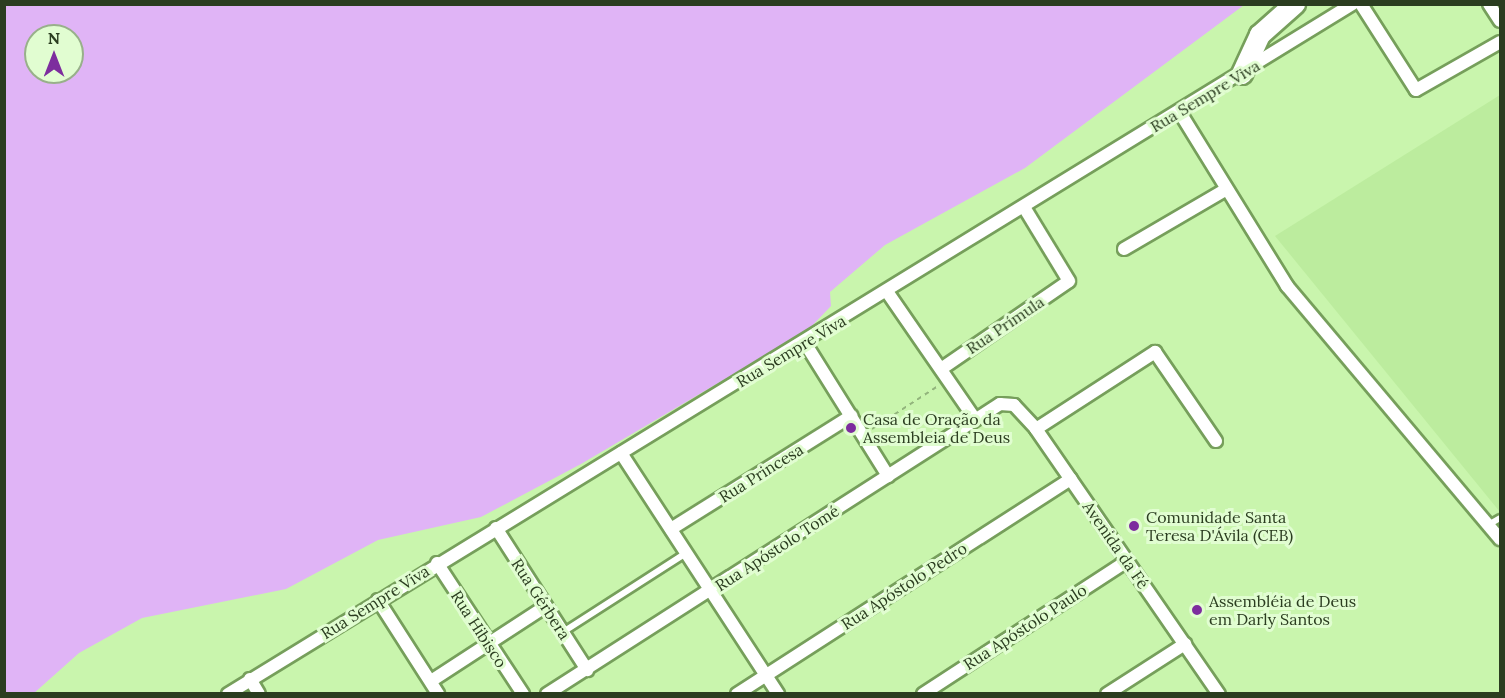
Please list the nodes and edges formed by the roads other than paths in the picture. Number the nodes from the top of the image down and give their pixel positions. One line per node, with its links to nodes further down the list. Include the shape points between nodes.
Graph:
1 (1295, 4): 7 (main road, via 1260,35)
2 (1352, 4): 7 (street, Rua Sempre Viva)
3 (1361, 4): 6 (street, via 1416,90)
4 (1489, 4): 5 (street)
5 (1500, 21)
6 (1500, 42)
7 (1242, 74): 8 (street, Rua Sempre Viva)
8 (1179, 111): 9 (street); 10 (street, Rua Sempre Viva)
9 (1225, 190): 11 (street); 24 (street, via 1254,241)
10 (1024, 207): 12 (street, Rua Sempre Viva); 14 (street, Rua Prímula, via 1069,281)
11 (1124, 249)
12 (888, 293): 13 (street, Rua Sempre Viva); 14 (street)
13 (806, 343): 16 (street); 20 (street, Rua Sempre Viva)
14 (944, 374): 17 (street)
15 (1007, 404): 17 (street, Rua Apóstolo Tomé); 18 (street, Avenida da Fé)
16 (850, 416): 21 (street); 26 (street, Rua Princesa)
17 (975, 419): 21 (street, Rua Apóstolo Tomé)
18 (1036, 429): 19 (street, via 1155,352); 22 (street, Avenida da Fé)
19 (1216, 441)
20 (621, 453): 25 (street, Rua Sempre Viva); 26 (street)
21 (888, 476): 31 (street, Rua Apóstolo Tomé)
22 (1071, 480): 29 (street, Avenida da Fé); 38 (street, Rua Apóstolo Pedro)
23 (1500, 518): 24 (lane)
24 (1488, 525): 27 (street)
25 (496, 528): 30 (street, Rua Sempre Viva); 33 (street, Rua Gérbera)
26 (671, 529): 28 (street)
27 (1500, 539)
28 (686, 553): 31 (street); 34 (lane)
29 (1127, 561): 36 (street, Avenida da Fé); 48 (street, Rua Apóstolo Paulo)
30 (437, 564): 32 (street, Rua Sempre Viva); 35 (street, Rua Hibisco)
31 (711, 590): 37 (street, Rua Apóstolo Tomé); 38 (street)
32 (378, 600): 39 (street, Rua Sempre Viva); 40 (street)
33 (546, 606): 34 (street, Rua Gérbera); 35 (street)
34 (563, 632): 37 (street, Rua Gérbera)
35 (488, 644): 40 (street); 44 (street, Rua Hibisco)
36 (1185, 644): 49 (street); 50 (street, Avenida da Fé)
37 (586, 670): 45 (street, Rua Apóstolo Tomé)
38 (766, 675): 46 (street, Rua Apóstolo Pedro); 47 (street)
39 (250, 679): 41 (street, Rua Sempre Viva); 42 (street)
40 (431, 681): 43 (street)
41 (228, 693)
42 (259, 693)
43 (438, 693)
44 (523, 693)
45 (547, 693)
46 (737, 693)
47 (778, 693)
48 (923, 693)
49 (1107, 693)
50 (1219, 693)

